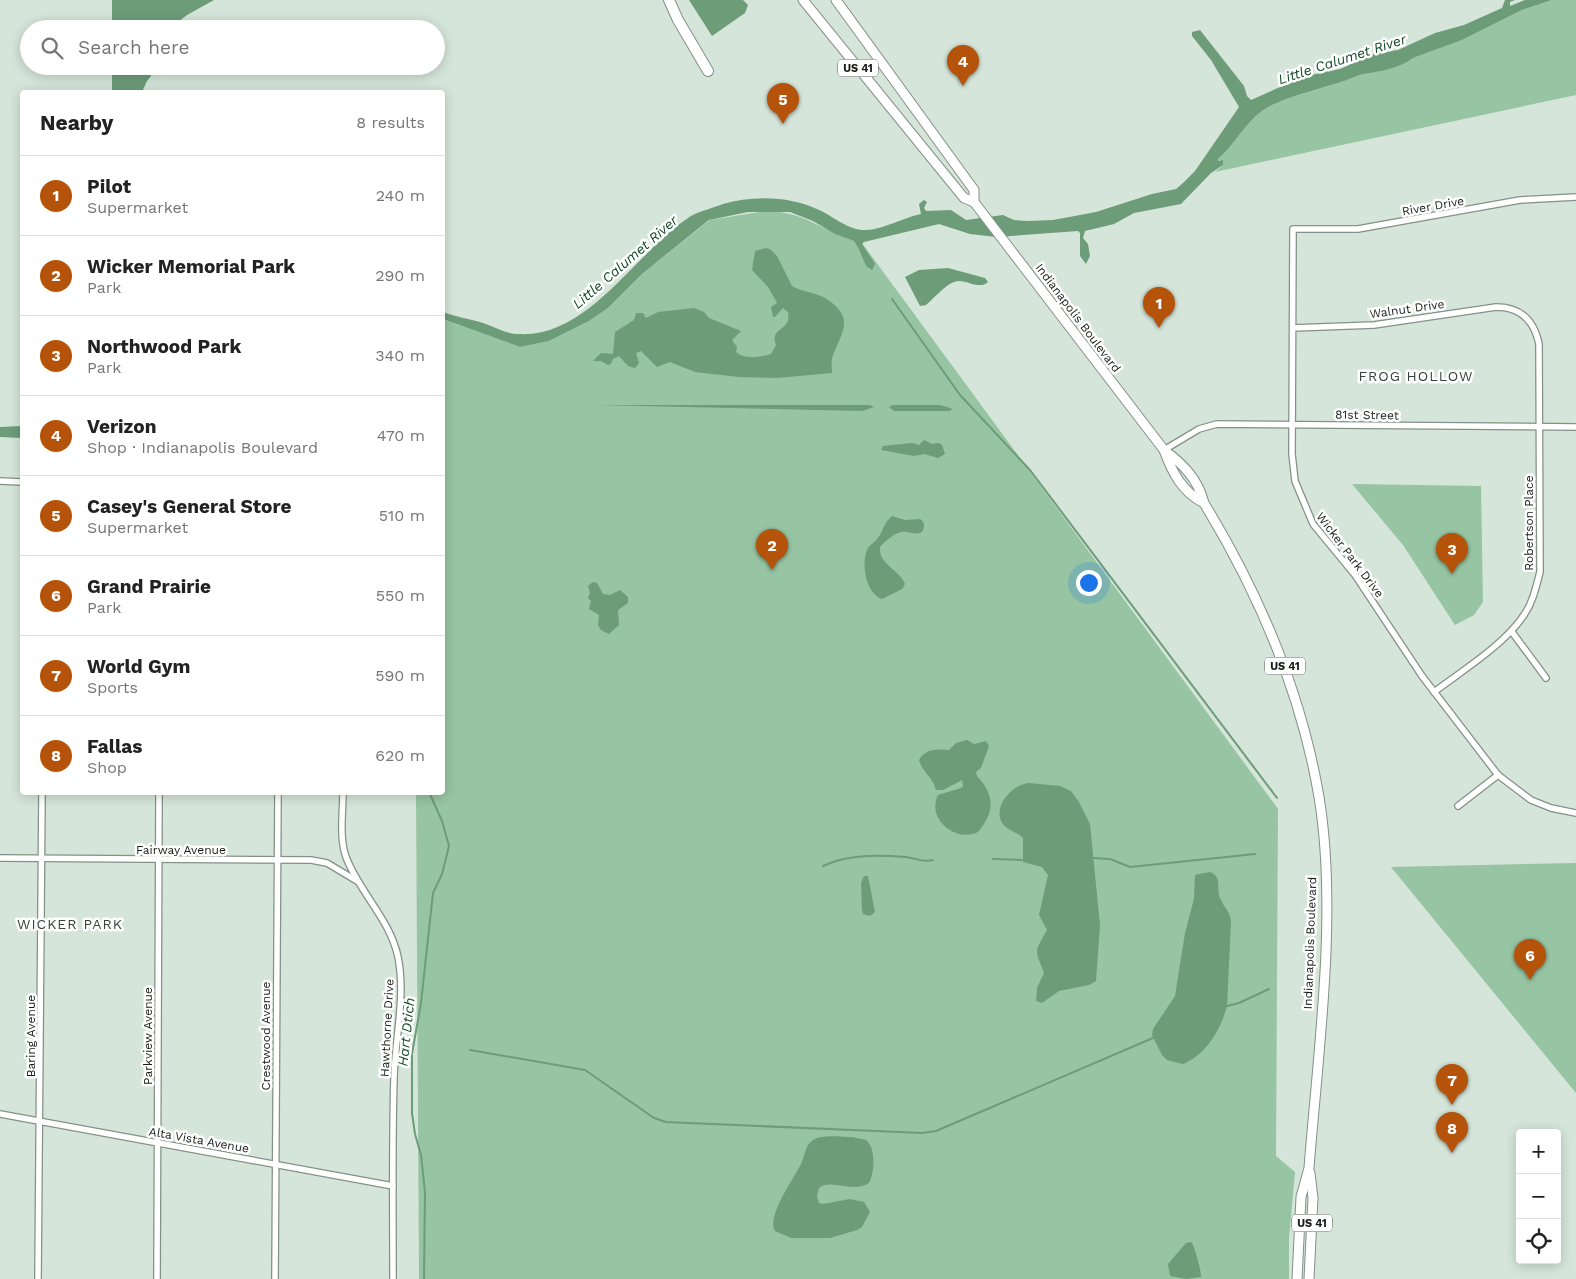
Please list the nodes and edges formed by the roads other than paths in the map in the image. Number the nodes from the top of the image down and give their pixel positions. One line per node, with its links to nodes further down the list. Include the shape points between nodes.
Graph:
1 (669, 0): 4 (highway)
2 (803, 0): 6 (highway, Indianapolis Boulevard / US 41, via 964,198)
3 (836, 0): 6 (highway, Indianapolis Boulevard / US 41, via 974,190)
4 (708, 71)
5 (1576, 197): 7 (street, River Drive, via 1520,200 1358,229)
6 (974, 202): 13 (highway, Indianapolis Boulevard / US 41)
7 (1292, 228): 9 (street, Wicker Park Drive)
8 (1523, 313): 9 (street, Walnut Drive, via 1496,307 1374,325); 11 (street, Robertson Place, via 1537,333 1539,344)
9 (1293, 328): 10 (street, Wicker Park Drive)
10 (1292, 424): 11 (street, 81st Street); 13 (street, 81st Street, via 1207,425); 19 (street, Wicker Park Drive, via 1295,481 1309,518 1321,537 1355,575)
11 (1539, 427): 12 (street, 81st Street); 17 (street, Robertson Place, via 1540,572 1534,595)
12 (1576, 427)
13 (1164, 450): 16 (highway, Indianapolis Boulevard / US 41, via 1182,464 1200,488); 16 (highway, Indianapolis Boulevard / US 41, via 1171,471 1190,496)
14 (0, 481): 15 (street)
15 (20, 482)
16 (1204, 503): 36 (highway, Indianapolis Boulevard / US 41, via 1240,564 1273,634 1306,733 1319,798 1326,934)
17 (1512, 632): 18 (street); 19 (street, Robertson Place)
18 (1546, 678)
19 (1434, 692): 20 (street, Wicker Park Drive)
20 (1498, 775): 25 (street); 26 (street, Wicker Park Drive, via 1531,800 1551,808)
21 (42, 795): 28 (street, Baring Avenue)
22 (159, 795): 30 (street, Parkview Avenue)
23 (278, 795): 29 (street, Crestwood Avenue)
24 (343, 795): 31 (street, Hawthorne Drive, via 343,845)
25 (1458, 806)
26 (1576, 811)
27 (0, 858): 28 (street, Fairway Avenue)
28 (42, 858): 30 (street, Fairway Avenue); 33 (street, Baring Avenue)
29 (277, 859): 30 (street, Fairway Avenue); 31 (street, Fairway Avenue, via 327,863); 35 (street, Crestwood Avenue)
30 (158, 860): 34 (street, Parkview Avenue)
31 (357, 881): 37 (street, Hawthorne Drive, via 394,942 400,969 401,1001 394,1077)
32 (0, 1114): 33 (street, Alta Vista Avenue)
33 (40, 1121): 34 (street, Alta Vista Avenue); 38 (street, Baring Avenue)
34 (157, 1142): 35 (street, Alta Vista Avenue); 39 (street, Parkview Avenue)
35 (276, 1164): 37 (street, Alta Vista Avenue); 40 (street, Crestwood Avenue)
36 (1309, 1168): 42 (highway, Indianapolis Boulevard / US 41, via 1301,1197); 43 (highway, Indianapolis Boulevard / US 41, via 1313,1198)
37 (394, 1186): 41 (street, Hawthorne Drive)
38 (38, 1279)
39 (157, 1279)
40 (275, 1279)
41 (394, 1279)
42 (1296, 1279)
43 (1309, 1279)

